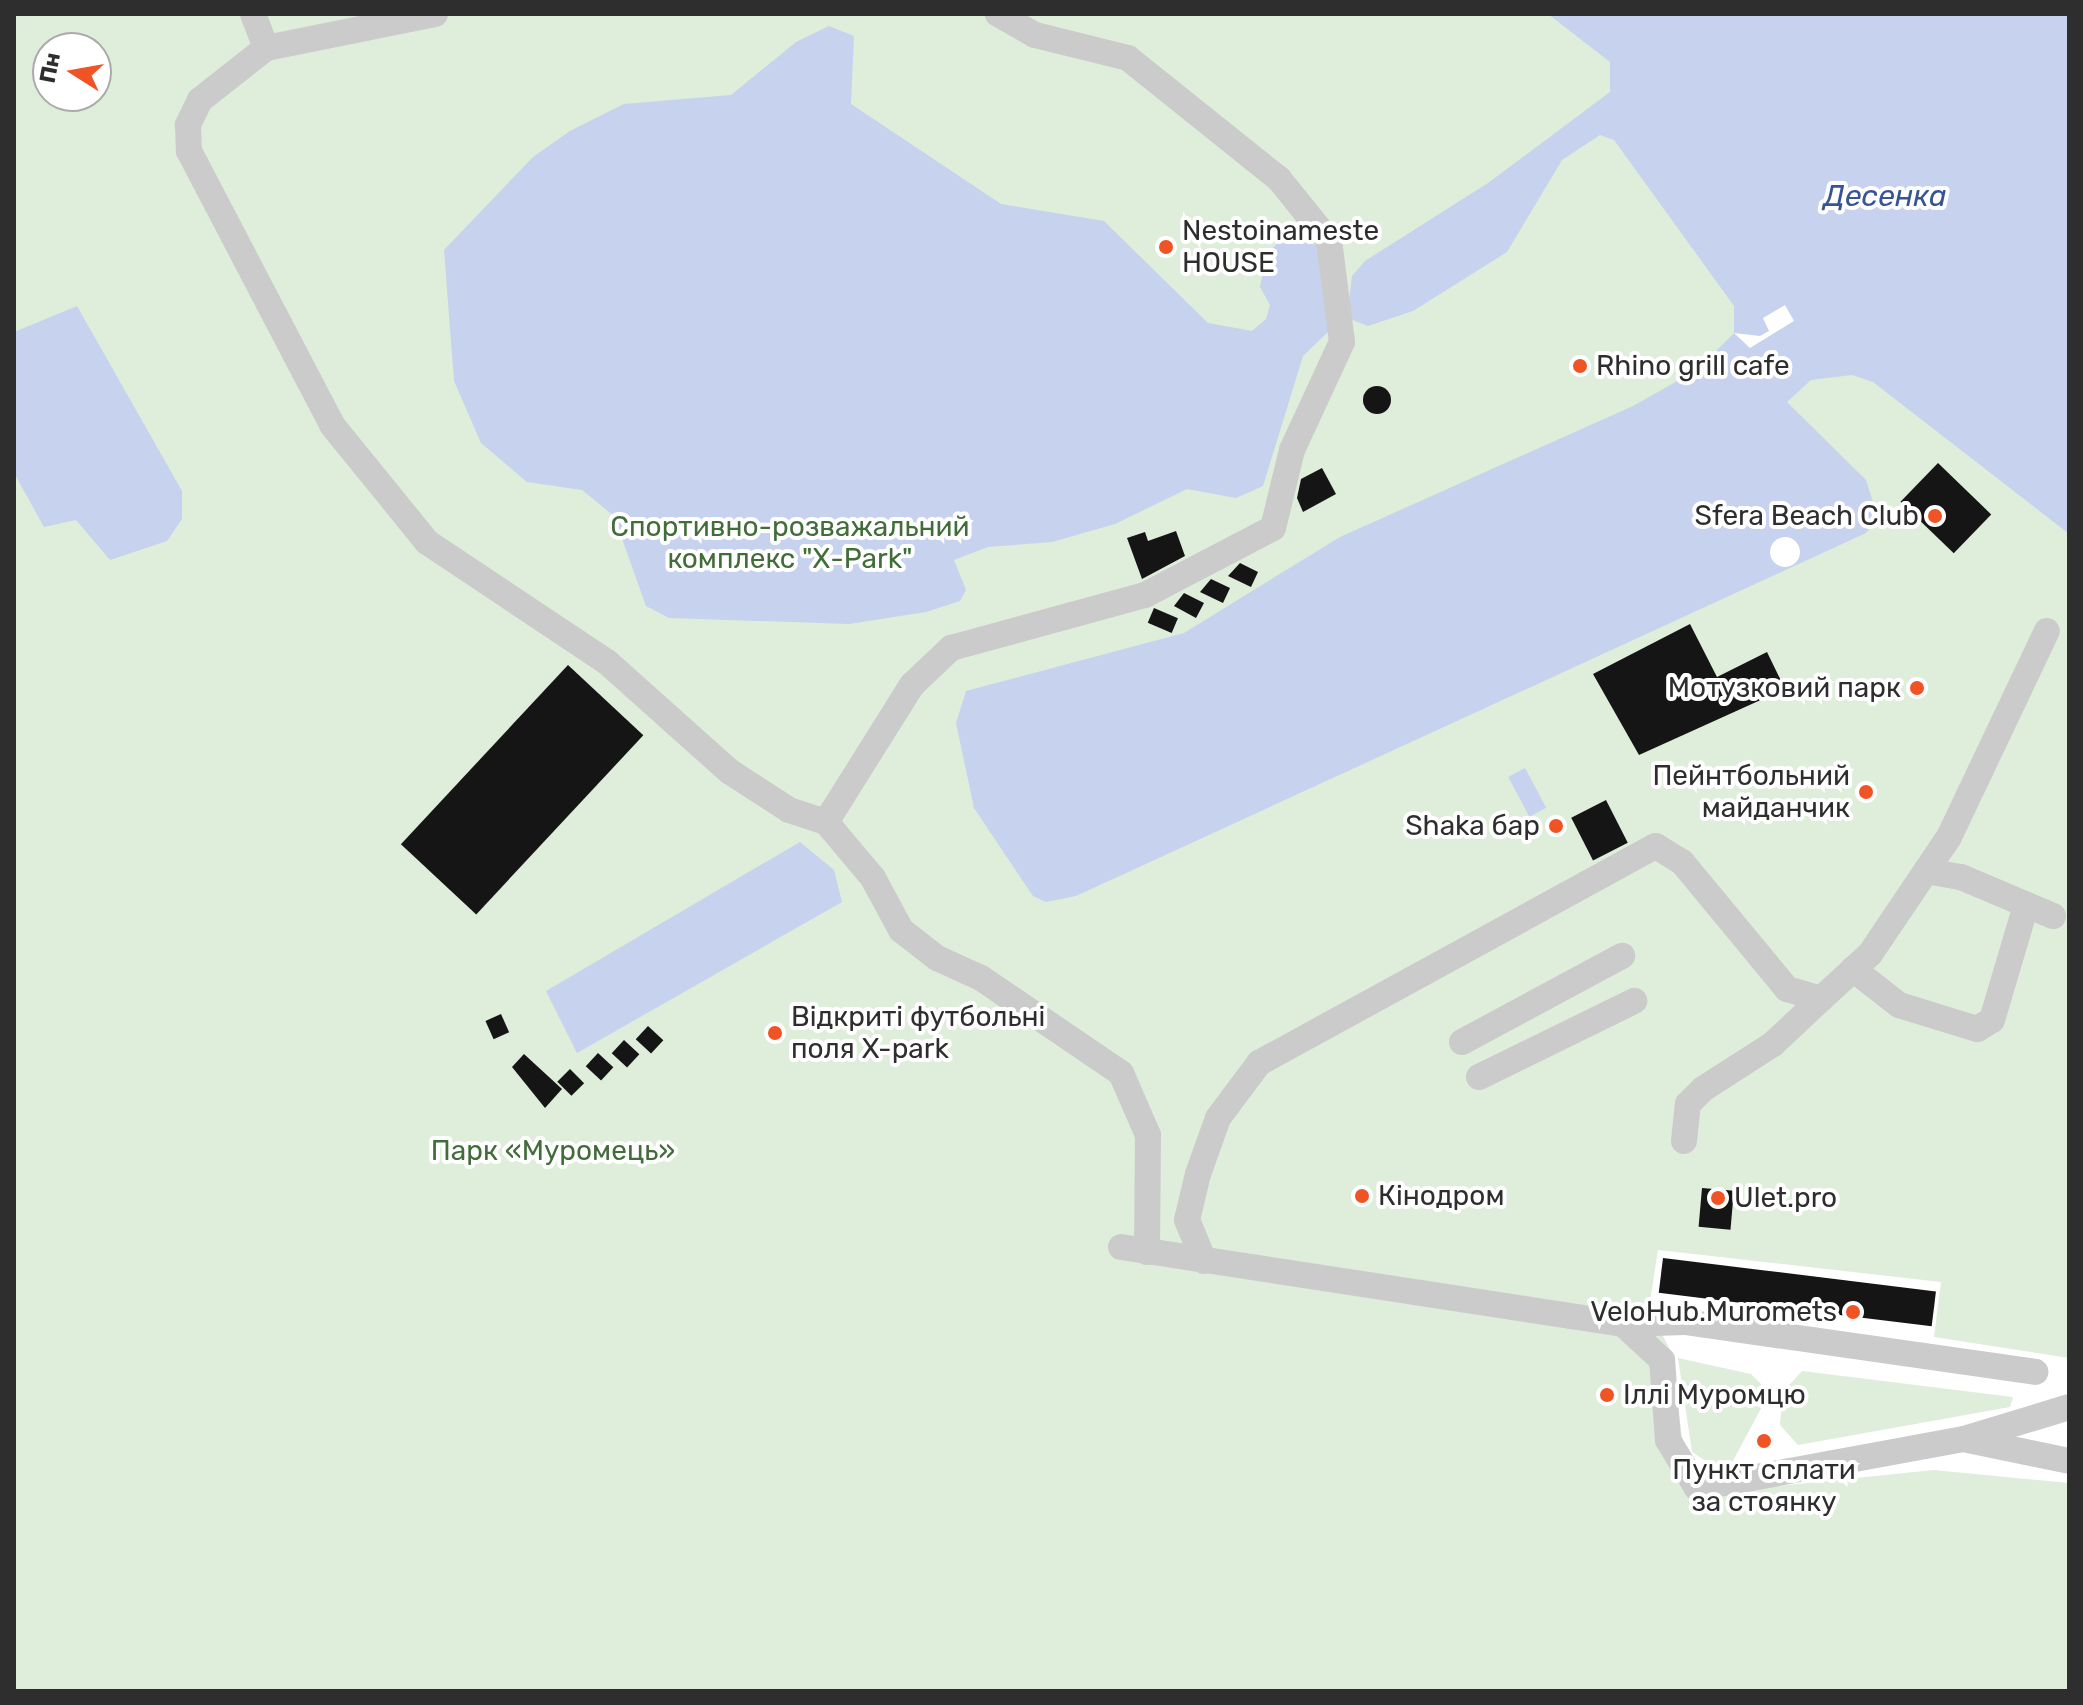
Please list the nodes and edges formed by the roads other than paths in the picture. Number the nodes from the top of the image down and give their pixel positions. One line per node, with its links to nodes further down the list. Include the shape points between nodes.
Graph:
1 (253, 14): 4 (street)
2 (435, 14): 4 (street)
3 (998, 14): 6 (street, via 1035,35 1128,58 1279,179 1329,241 1342,342 1292,450 1273,528 1145,595 951,648 912,685)
4 (266, 48): 6 (street, via 200,100 187,137 332,425 427,542 607,662 729,771 789,810)
5 (2047, 631): 7 (street)
6 (826, 822): 18 (street, via 873,878 901,930 1131,1085 1148,1135)
7 (1926, 871): 8 (street, via 1961,877); 11 (street)
8 (2026, 905): 9 (street); 11 (street, via 1992,1020 1977,1029 1899,1005)
9 (2053, 916)
10 (1622, 956): 14 (street)
11 (1853, 969): 12 (street)
12 (1821, 999): 16 (street, via 1773,1044 1688,1104); 19 (street, via 1787,989 1682,862 1656,846 1259,1063 1218,1118 1198,1174 1187,1220)
13 (1634, 1001): 15 (street)
14 (1462, 1042)
15 (1479, 1077)
16 (1684, 1141)
17 (1121, 1247): 18 (street)
18 (1147, 1252): 19 (street)
19 (1204, 1261): 20 (street)
20 (1623, 1324): 21 (street, via 1685,1322); 23 (street, via 1662,1360 1668,1440 1697,1488)
21 (2035, 1372)
22 (2069, 1407): 23 (street)
23 (1964, 1439): 24 (street)
24 (2069, 1461)

